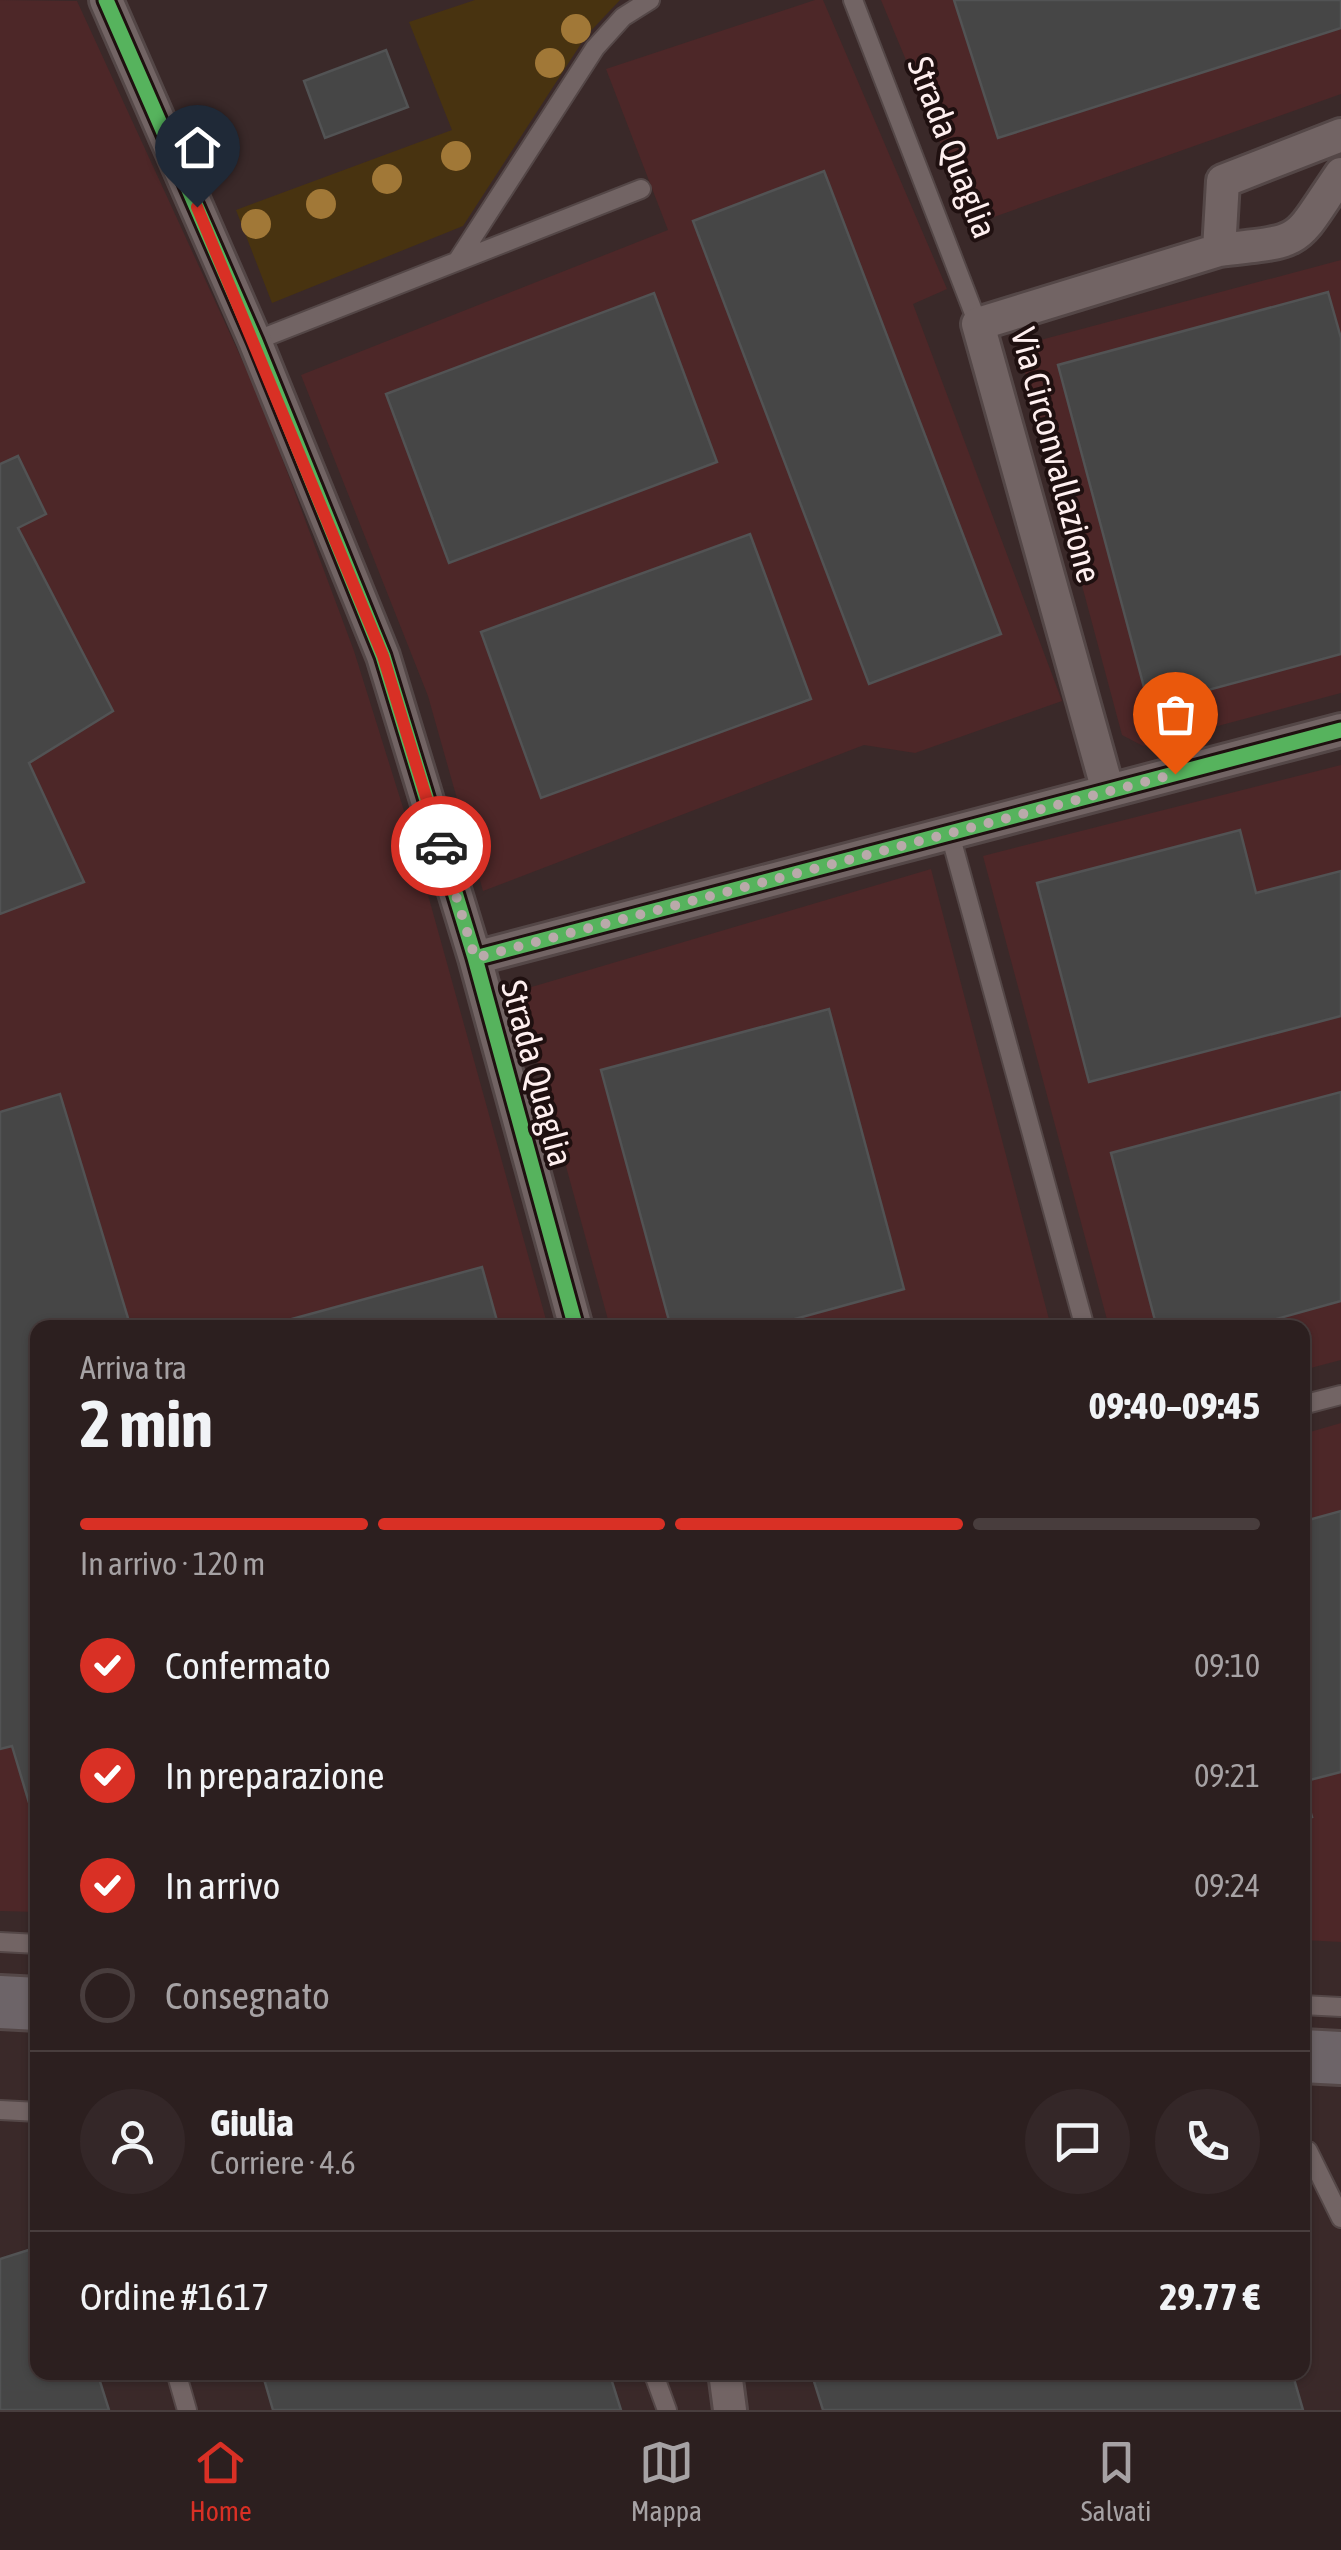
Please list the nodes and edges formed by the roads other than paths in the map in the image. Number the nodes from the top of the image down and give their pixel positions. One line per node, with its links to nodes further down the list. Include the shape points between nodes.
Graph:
1 (106, 0): 11 (street, Strada Quaglia)
2 (650, 0): 9 (lane, via 623,16 594,48)
3 (854, 0): 10 (lane, Strada Quaglia)
4 (1341, 135): 5 (street)
5 (1271, 162): 6 (street, Via Circonvallazione); 8 (street, via 1222,181)
6 (1337, 180): 8 (street, Via Circonvallazione, via 1291,242)
7 (642, 188): 9 (lane)
8 (1219, 250): 10 (street, Via Circonvallazione)
9 (458, 260): 11 (lane)
10 (978, 324): 13 (street, Via Circonvallazione)
11 (255, 341): 15 (street, Strada Quaglia, via 383,656)
12 (1341, 730): 13 (street)
13 (1108, 791): 14 (street)
14 (950, 834): 15 (street); 17 (lane)
15 (475, 958): 16 (street, Strada Quaglia)
16 (574, 1320)
17 (1083, 1320)
18 (1341, 1395): 19 (lane)
19 (1310, 1403)
20 (0, 1942): 21 (lane)
21 (30, 1944)
22 (0, 2002): 23 (main road)
23 (30, 2004)
24 (1310, 2005): 25 (lane)
25 (1341, 2007)
26 (1310, 2056): 27 (main road)
27 (1341, 2058)
28 (0, 2110): 29 (lane)
29 (30, 2112)
30 (1310, 2155): 31 (lane)
31 (1341, 2218)
32 (178, 2380): 35 (lane)
33 (656, 2380): 36 (lane)
34 (726, 2380): 37 (street)
35 (187, 2410)
36 (667, 2410)
37 (730, 2410)

